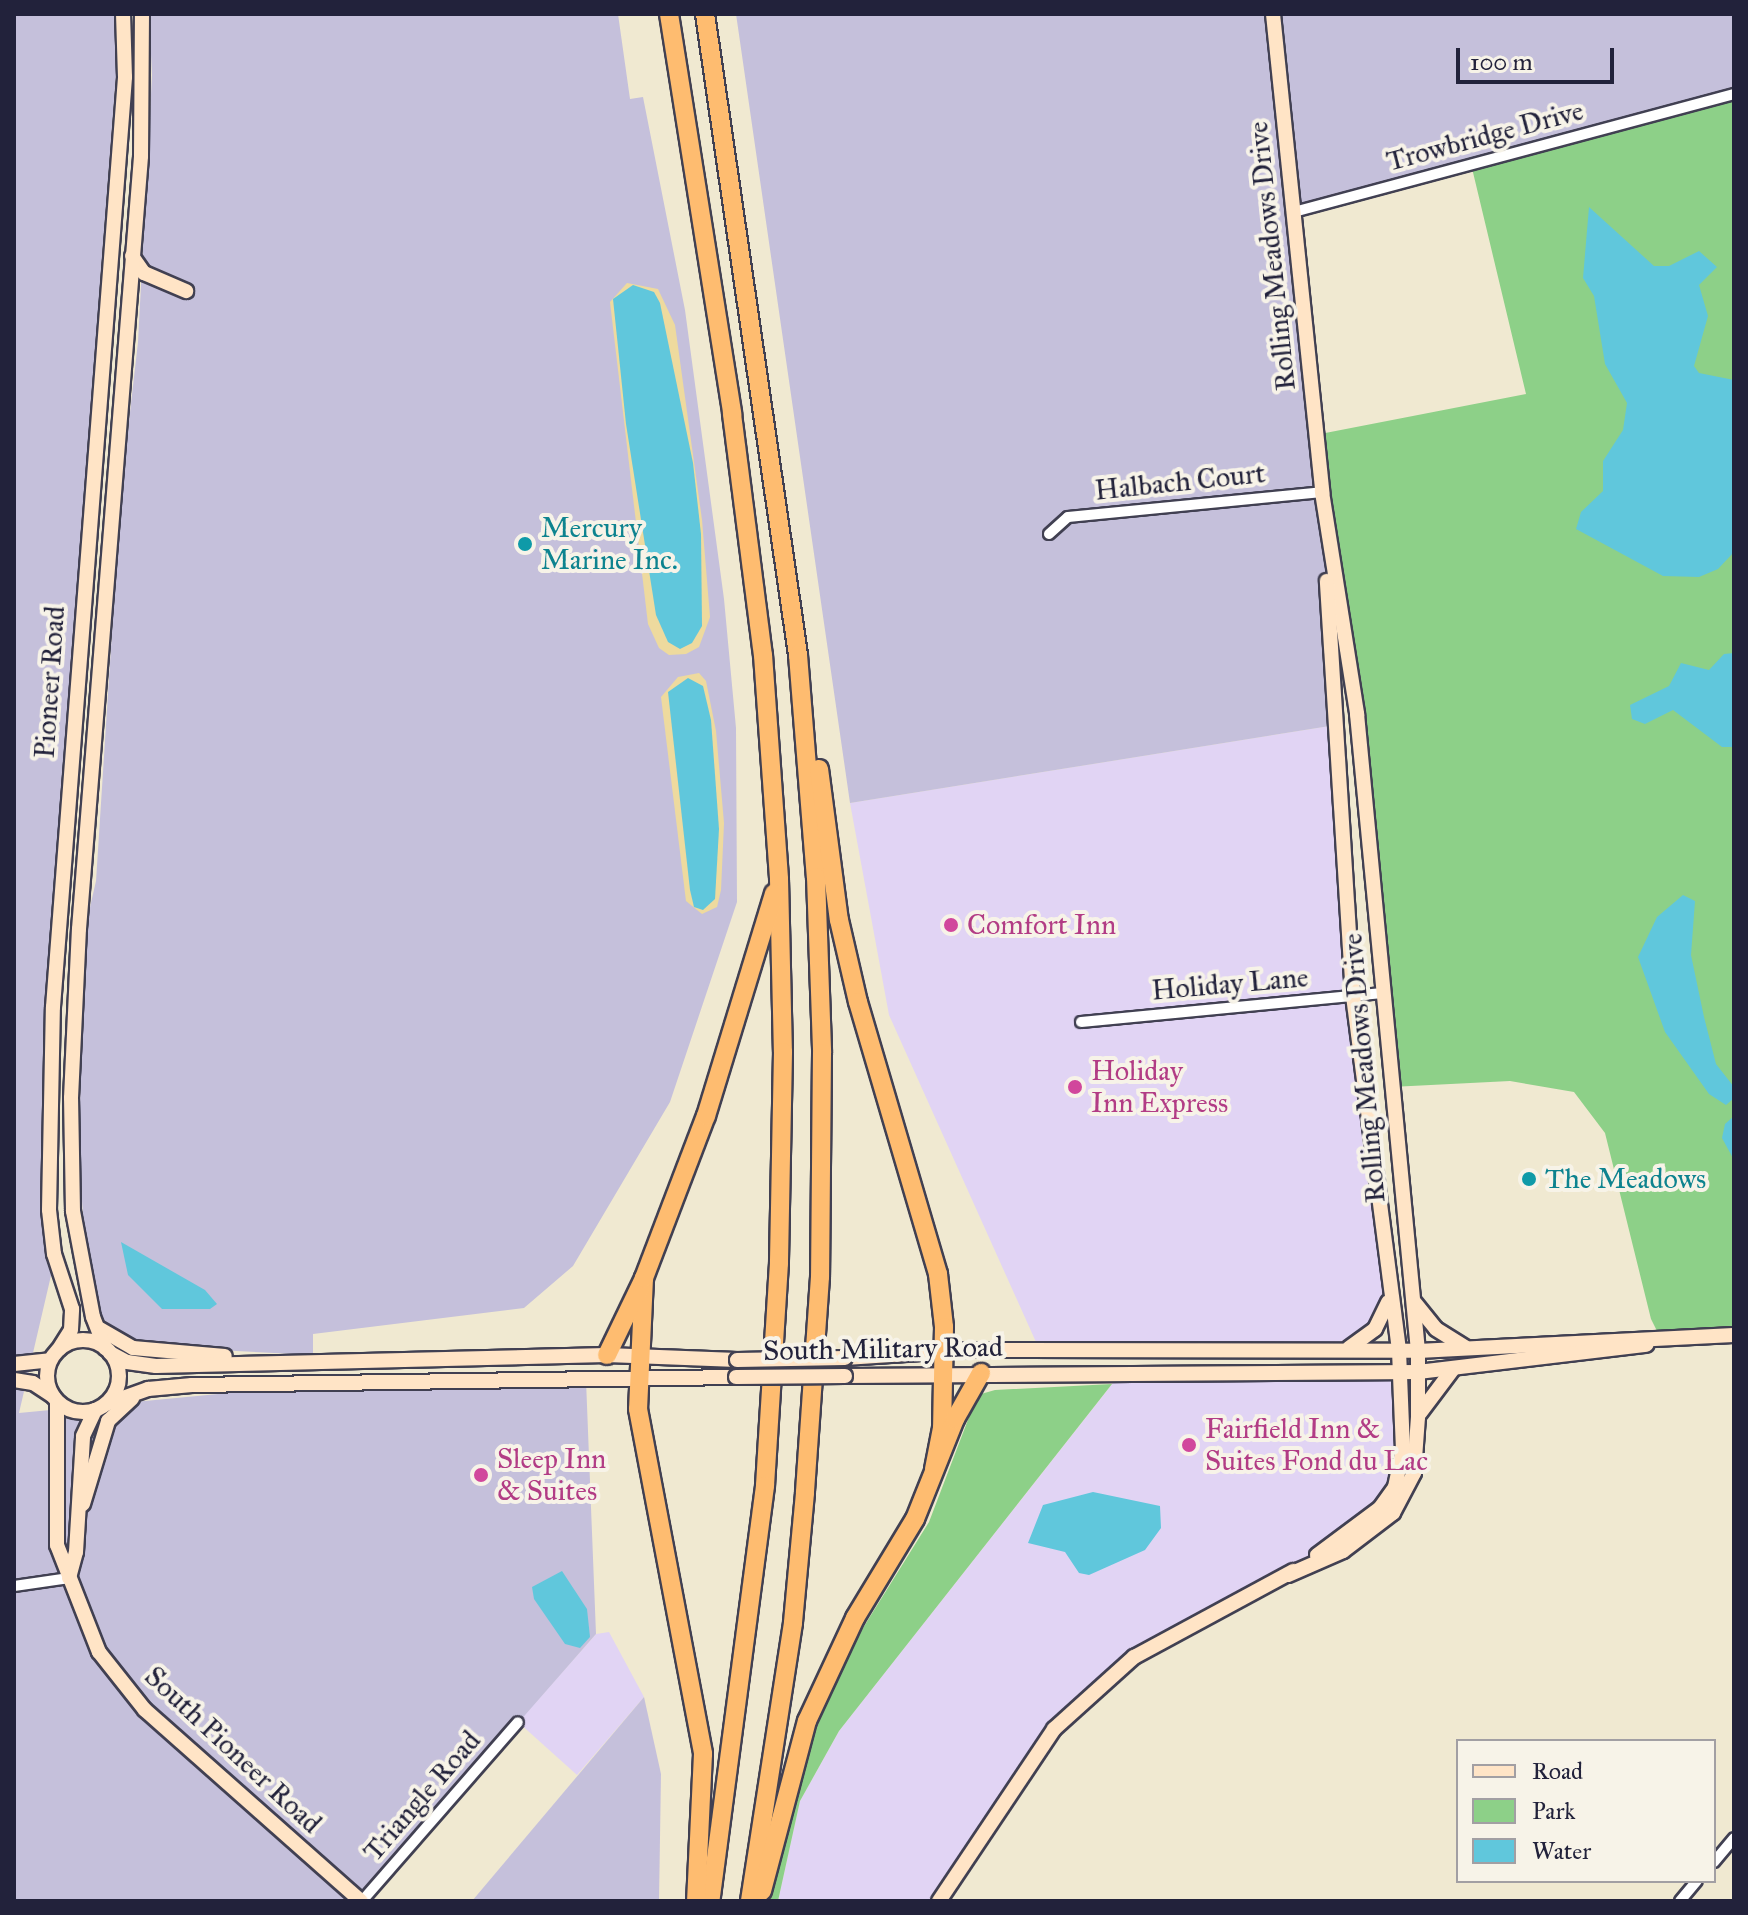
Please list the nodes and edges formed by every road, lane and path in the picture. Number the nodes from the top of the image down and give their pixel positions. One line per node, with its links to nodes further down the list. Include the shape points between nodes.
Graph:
1 (123, 14): 29 (main road, Pioneer Road, via 125,77 53,1015 49,1210 54,1254 72,1309 71,1330)
2 (142, 14): 8 (main road, Pioneer Road, via 145,76)
3 (669, 14): 13 (highway, via 732,414 763,655)
4 (705, 14): 12 (highway)
5 (1273, 14): 7 (main road, Rolling Meadows Drive)
6 (1734, 94): 7 (street, Trowbridge Drive)
7 (1294, 212): 10 (main road, Rolling Meadows Drive)
8 (131, 256): 9 (main road, via 147,275); 20 (main road, Pioneer Road, via 75,993 72,1202)
9 (186, 291)
10 (1322, 492): 11 (street, Halbach Court, via 1068,517); 14 (main road, Rolling Meadows Drive, via 1357,714); 15 (main road, Rolling Meadows Drive)
11 (1049, 534)
12 (798, 655): 26 (highway, via 839,920 938,1274 944,1327); 57 (highway, via 816,877 822,1038 820,1277 793,1623)
13 (779, 879): 17 (highway, via 727,1055); 56 (highway, via 782,1164 765,1486)
14 (1383, 993): 15 (street, Holiday Lane); 19 (main road, Rolling Meadows Drive)
15 (1353, 997): 16 (street, Holiday Lane); 18 (main road, Rolling Meadows Drive)
16 (1081, 1022)
17 (644, 1278): 30 (highway); 31 (highway)
18 (1390, 1293): 25 (main road, Rolling Meadows Drive); 27 (main road, via 1375,1329)
19 (1413, 1298): 23 (main road, via 1436,1329); 28 (main road, Rolling Meadows Drive)
20 (93, 1317): 24 (main road, Pioneer Road); 32 (main road, via 109,1337 133,1348)
21 (1734, 1335): 22 (main road, South Military Road)
22 (1662, 1341): 23 (main road, South Military Road); 34 (main road, South Military Road, via 1615,1352)
23 (1469, 1348): 28 (main road, South Military Road)
24 (108, 1350): 29 (main road, via 82,1340); 32 (main road, South Military Road, via 131,1363 156,1366); 43 (main road, via 119,1374)
25 (1399, 1350): 27 (main road, South Military Road); 28 (main road, South Military Road); 35 (main road, Rolling Meadows Drive)
26 (939, 1351): 27 (main road, South Military Road); 31 (main road, South Military Road, bridge, via 845,1358); 37 (highway)
27 (1343, 1351)
28 (1418, 1351): 36 (main road, Rolling Meadows Drive)
29 (55, 1354): 33 (main road); 42 (main road, via 46,1378)
30 (607, 1355): 31 (main road, South Military Road); 32 (main road, South Military Road)
31 (641, 1357): 40 (highway)
32 (265, 1361)
33 (14, 1364)
34 (1453, 1369): 36 (main road, South Military Road); 44 (main road, via 1429,1395)
35 (1400, 1372): 36 (main road, South Military Road); 38 (main road, South Military Road); 47 (main road, Rolling Meadows Drive, via 1403,1450 1390,1496 1366,1521)
36 (1418, 1372): 44 (main road, Rolling Meadows Drive)
37 (940, 1373): 38 (main road, South Military Road); 40 (main road, South Military Road, bridge); 45 (highway, via 942,1428)
38 (981, 1373): 45 (highway)
39 (14, 1380): 42 (main road, via 33,1383)
40 (643, 1380): 41 (main road, South Military Road); 55 (highway, via 638,1409 647,1472 676,1594 703,1754)
41 (158, 1388): 43 (main road, South Military Road); 46 (main road, via 127,1402 108,1421)
42 (55, 1399): 43 (main road, via 75,1412); 48 (main road, South Pioneer Road, via 57,1545)
43 (101, 1407): 46 (main road, South Pioneer Road, via 83,1436)
44 (1418, 1417): 47 (main road, Rolling Meadows Drive, via 1414,1473 1393,1513 1343,1551)
45 (934, 1469): 58 (highway, via 915,1519 855,1618 807,1721)
46 (77, 1523): 48 (main road, South Pioneer Road)
47 (1288, 1575): 59 (main road, Rolling Meadows Drive, via 1134,1657 1054,1729)
48 (69, 1578): 49 (street); 54 (main road, South Pioneer Road, via 93,1641 133,1697)
49 (14, 1586)
50 (518, 1722): 54 (street, Triangle Road)
51 (1734, 1838): 52 (street)
52 (1716, 1860)
53 (1695, 1883): 60 (street)
54 (362, 1901)
55 (696, 1901)
56 (710, 1901)
57 (750, 1901)
58 (759, 1901)
59 (939, 1901)
60 (1680, 1901)

